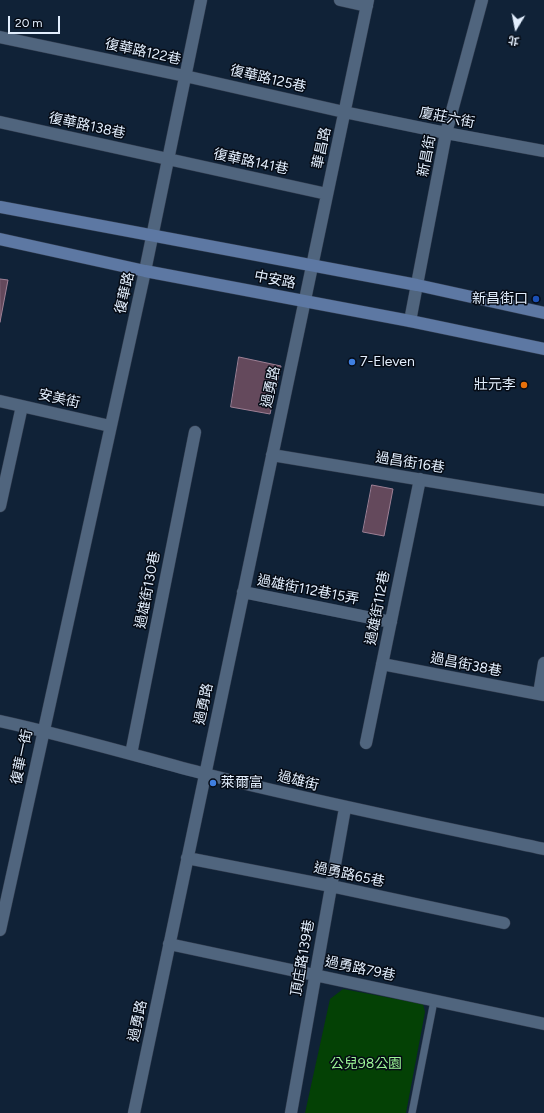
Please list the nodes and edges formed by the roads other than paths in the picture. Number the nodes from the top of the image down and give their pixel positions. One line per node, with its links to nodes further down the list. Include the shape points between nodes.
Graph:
1 (201, 0): 6 (street, 復華路)
2 (340, 0): 4 (street)
3 (482, 0): 9 (street, 新昌街)
4 (368, 3): 7 (street, 華昌路)
5 (0, 38): 6 (street, 復華路122巷)
6 (185, 76): 7 (street, 復華路125巷); 11 (street, 復華路)
7 (344, 112): 9 (street, 廈莊六街); 12 (street, 華昌路)
8 (0, 122): 11 (street, 復華路138巷)
9 (446, 133): 10 (street, 廈莊六街); 18 (street, 新昌街)
10 (544, 151)
11 (168, 159): 12 (street, 復華路141巷); 14 (street, 復華路)
12 (327, 194): 16 (street, 華昌路)
13 (0, 207): 14 (street, 中安路)
14 (152, 236): 16 (street, 中安路); 17 (street, 復華路)
15 (0, 239): 17 (street, 中安路)
16 (312, 266): 18 (street, 中安路); 19 (street, 華昌路)
17 (145, 271): 19 (street, 中安路); 25 (street, 復華路)
18 (417, 284): 20 (street, 中安路); 21 (street, 新昌街)
19 (304, 301): 21 (street, 中安路); 27 (street, 過勇路)
20 (544, 313)
21 (410, 320): 22 (street, 中安路)
22 (544, 349)
23 (0, 401): 24 (street, 安美街)
24 (22, 406): 25 (street, 安美街); 30 (street)
25 (110, 426): 31 (street, 復華路)
26 (195, 432): 40 (street, 過雄街130巷)
27 (272, 455): 28 (street, 過昌街16巷); 32 (street, 過勇路)
28 (420, 479): 29 (street, 過昌街16巷); 33 (street, 過雄街112巷)
29 (544, 500)
30 (0, 506)
31 (74, 592): 38 (street, 復華一街)
32 (243, 592): 33 (street, 過雄街112巷15弄); 41 (street, 過勇路)
33 (391, 622): 35 (street, 過雄街112巷)
34 (544, 663): 36 (street)
35 (382, 664): 36 (street, 過昌街38巷); 39 (street, 過雄街112巷)
36 (541, 695)
37 (0, 721): 38 (street, 過雄街)
38 (44, 730): 40 (street, 過雄街); 47 (street, 復華一街)
39 (366, 743)
40 (132, 754): 41 (street, 過雄街)
41 (205, 774): 42 (street, 過雄街); 44 (street, 過勇路)
42 (345, 808): 43 (street, 過雄街); 45 (street, 頂庄路139巷)
43 (544, 849)
44 (187, 858): 45 (street, 過勇路65巷); 48 (street, 過勇路)
45 (331, 886): 46 (street, 過勇路65巷); 49 (street, 頂庄路139巷)
46 (504, 923)
47 (0, 930)
48 (169, 944): 49 (street, 過勇路79巷); 52 (street, 過勇路)
49 (316, 975): 50 (street, 過勇路79巷); 53 (street, 頂庄路139巷)
50 (434, 1001): 51 (street, 過勇路79巷); 54 (lane)
51 (544, 1024)
52 (134, 1113)
53 (291, 1113)
54 (412, 1113)

